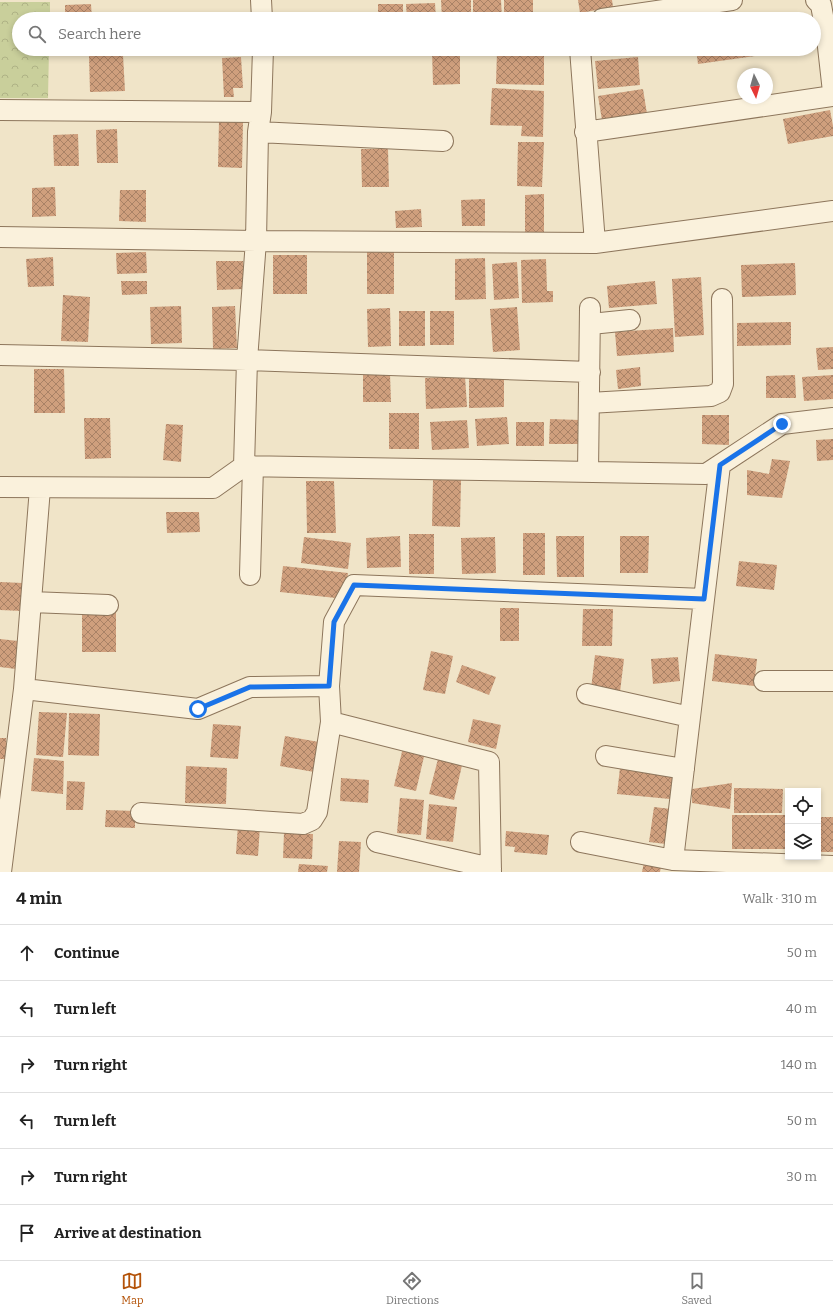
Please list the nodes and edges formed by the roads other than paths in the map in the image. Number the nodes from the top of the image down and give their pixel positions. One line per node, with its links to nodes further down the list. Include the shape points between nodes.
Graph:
1 (261, 0): 4 (street)
2 (732, 0): 5 (street)
3 (816, 0): 8 (street, via 821,5)
4 (262, 12)
5 (650, 12)
6 (263, 56): 11 (street)
7 (580, 56): 13 (street)
8 (833, 92)
9 (833, 96): 13 (street)
10 (0, 110): 11 (street)
11 (261, 112): 12 (street)
12 (258, 132): 14 (street); 17 (street)
13 (585, 132): 18 (street)
14 (442, 141)
15 (833, 211): 18 (street)
16 (0, 237): 17 (street)
17 (256, 241): 18 (street); 22 (street)
18 (594, 243)
19 (722, 299): 24 (street, via 723,384 720,392 711,396)
20 (630, 320): 23 (street, via 590,316)
21 (0, 356): 22 (street)
22 (247, 360): 23 (street); 27 (street)
23 (590, 372): 24 (street)
24 (589, 403): 28 (street)
25 (833, 418): 26 (street, via 782,424)
26 (720, 465): 28 (street, via 706,474); 32 (street)
27 (249, 466): 28 (street); 30 (street, via 213,488); 31 (street)
28 (588, 472)
29 (0, 487): 30 (street)
30 (40, 488): 33 (street)
31 (250, 575)
32 (704, 599): 37 (street, via 354,585 334,622); 40 (street)
33 (31, 602): 34 (street); 38 (street)
34 (108, 605)
35 (764, 681): 36 (street)
36 (833, 681)
37 (329, 686): 38 (street, via 250,687 198,709); 41 (street)
38 (24, 689): 50 (street)
39 (587, 694): 40 (street)
40 (690, 717): 43 (street)
41 (331, 722): 44 (street, via 317,812 312,820 303,824); 49 (street, via 489,762)
42 (606, 756): 43 (street)
43 (684, 769): 47 (street)
44 (140, 813)
45 (377, 842): 49 (street)
46 (581, 842): 47 (street)
47 (673, 860): 48 (street)
48 (833, 866)
49 (491, 870)
50 (1, 872)

